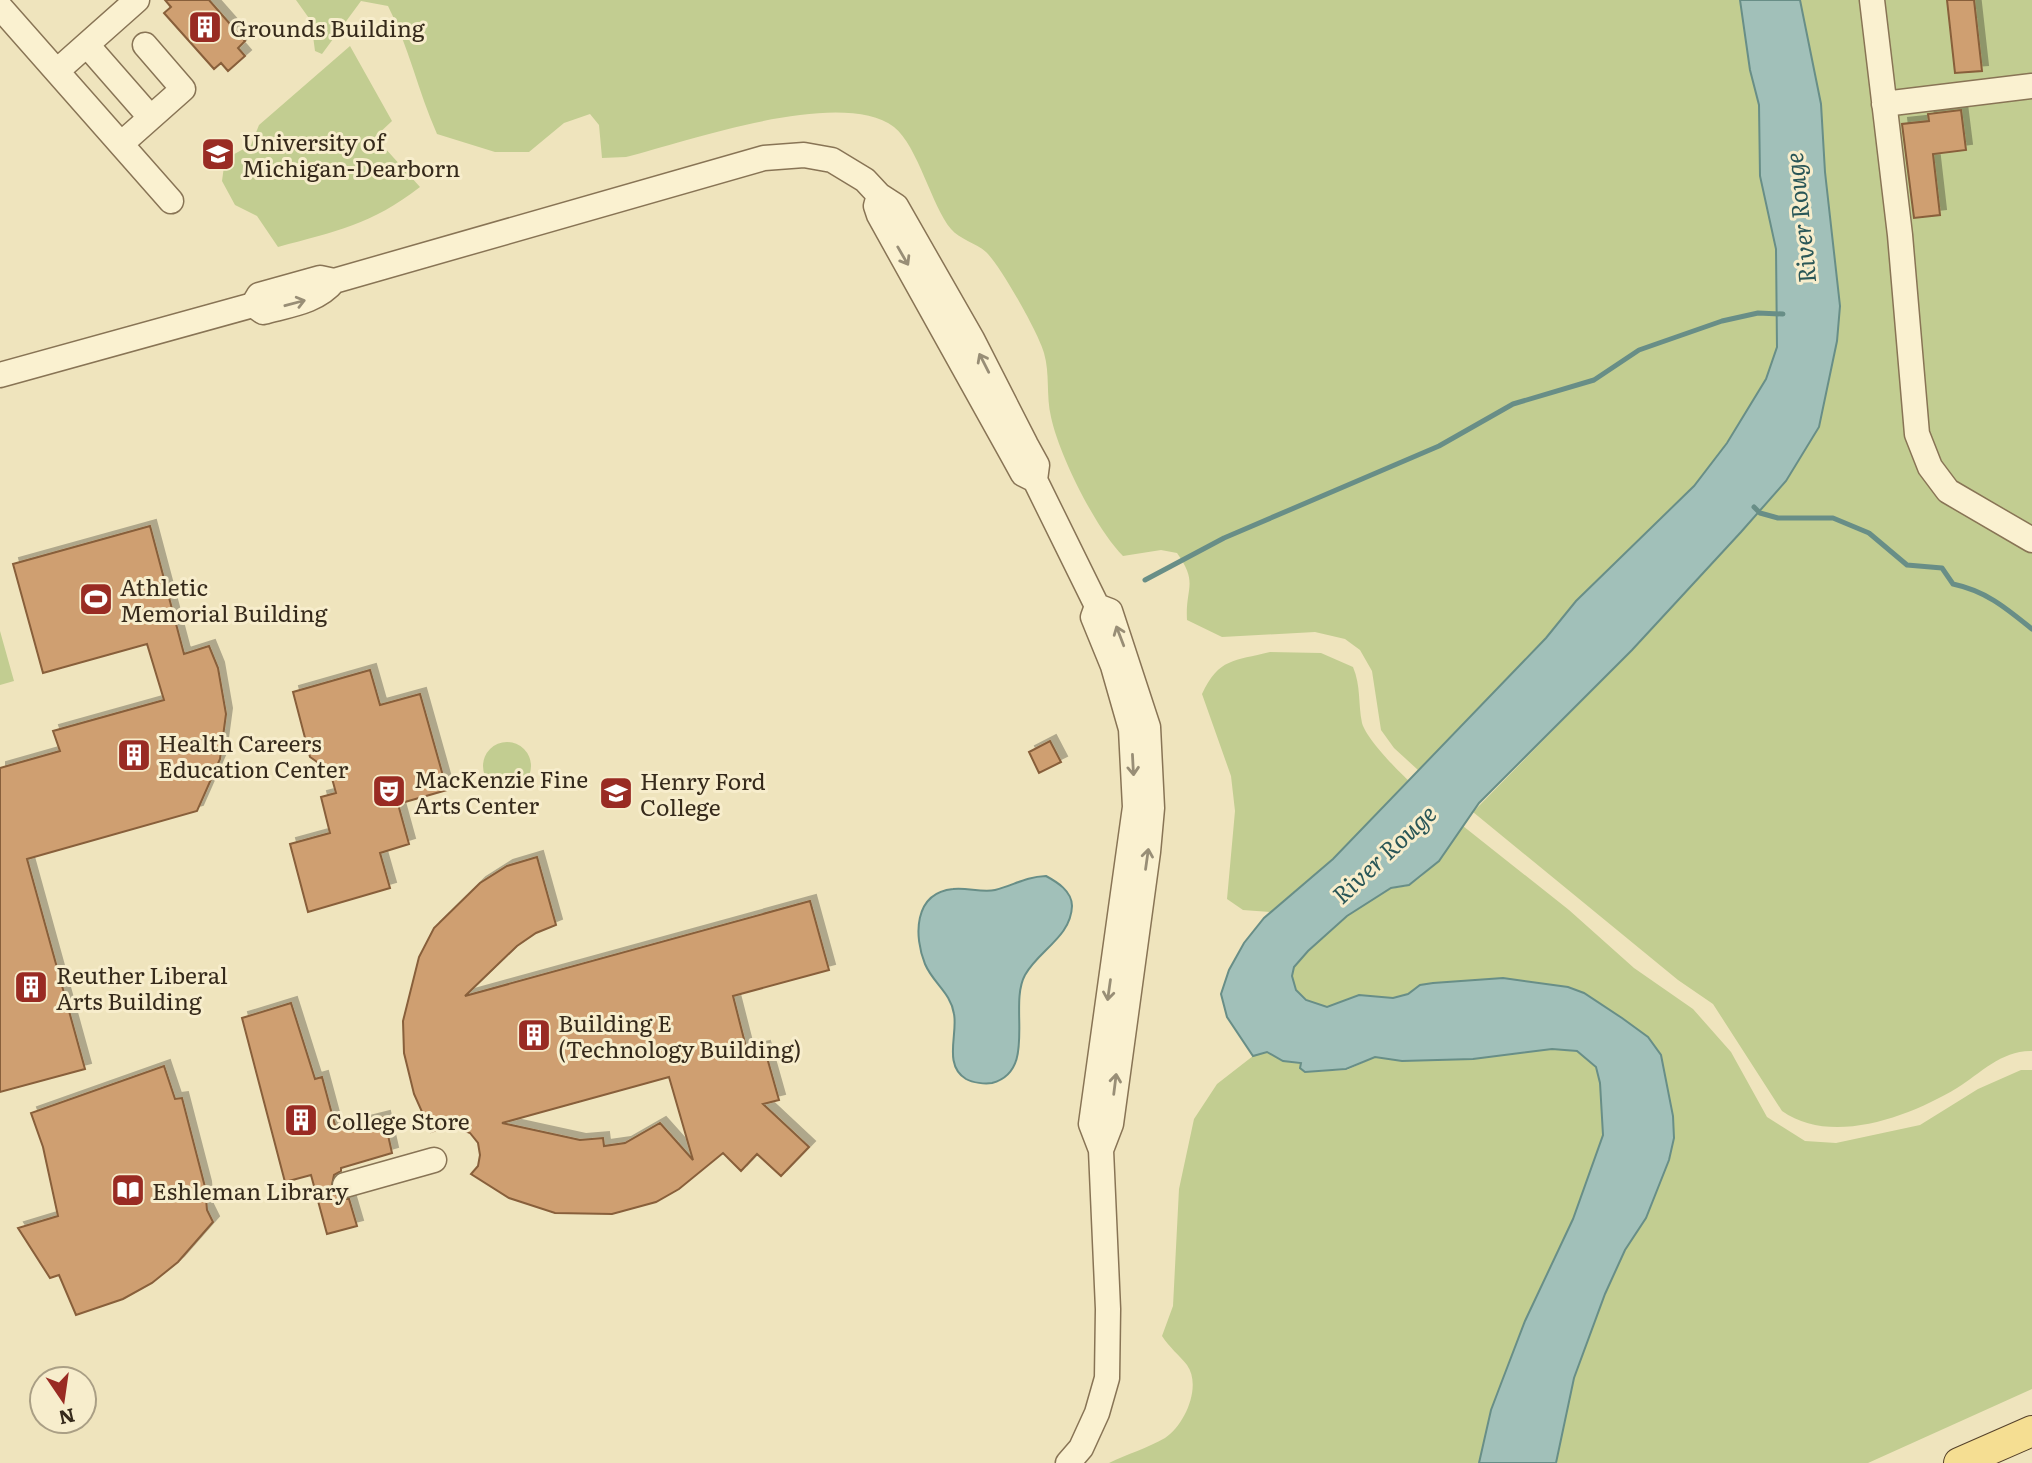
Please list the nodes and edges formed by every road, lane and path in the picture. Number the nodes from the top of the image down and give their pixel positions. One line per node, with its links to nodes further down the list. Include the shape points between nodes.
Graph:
1 (137, 0): 4 (lane)
2 (1872, 0): 8 (lane)
3 (0, 7): 6 (lane)
4 (87, 45): 6 (lane); 9 (lane)
5 (145, 45): 9 (lane, via 183,89)
6 (57, 71): 10 (lane)
7 (2032, 86): 8 (lane)
8 (1884, 104): 13 (lane, via 1917,434 1930,467 1948,491)
9 (150, 117): 10 (lane)
10 (121, 144): 11 (lane)
11 (171, 201)
12 (0, 376): 17 (lane, via 253,305 264,312 308,300 325,292 334,281 764,158 804,155 832,160 865,180 879,195 879,215 1023,474 1035,480 1097,606 1093,617 1131,729 1135,807 1091,1124 1101,1150 1107,1378 1082,1448)
13 (2032, 540)
14 (435, 1160): 15 (lane)
15 (345, 1185)
16 (2032, 1431): 18 (main road)
17 (1068, 1463)
18 (1959, 1463)

